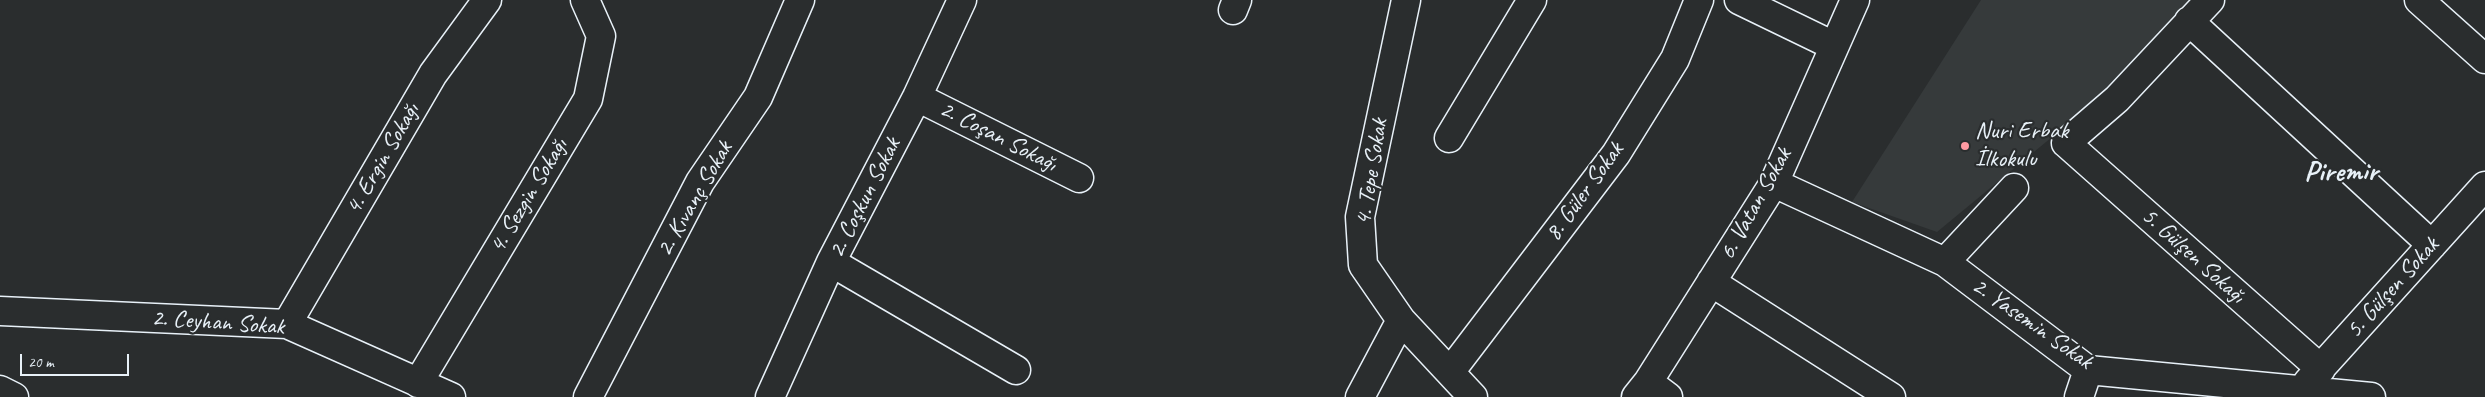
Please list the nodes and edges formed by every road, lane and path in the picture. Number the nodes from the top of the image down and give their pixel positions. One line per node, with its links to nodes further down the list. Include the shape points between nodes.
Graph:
1 (487, 0): 27 (street, 4. Ergin Sokağı, via 433,74)
2 (585, 0): 32 (street, 4. Sezgin Sokağı, via 601,36 588,98)
3 (962, 0): 15 (street, 2. Coşkun Sokak)
4 (1406, 0): 26 (street, 4. Tepe Sokak, via 1360,217 1363,265)
5 (1532, 0): 16 (street)
6 (1699, 0): 31 (street, 8. Güler Sokak, via 1675,59 1616,154)
7 (1739, 0): 13 (street)
8 (1855, 0): 13 (street, 6. Vatan Sokak)
9 (2210, 0): 12 (street)
10 (2419, 0): 14 (street)
11 (797, 1): 38 (street, 2. Kıvanç Sokak, via 758,97 700,182)
12 (2190, 21): 21 (street); 28 (street, 5. Gülşen Sokağı, via 2117,99 2066,143)
13 (1834, 46): 18 (street, 6. Vatan Sokak)
14 (2485, 59)
15 (918, 96): 17 (street, 2. Coşan Sokağı); 22 (street, 2. Coşkun Sokak)
16 (1449, 138)
17 (1080, 178)
18 (1774, 183): 23 (street, 2. Yasemin Sokak); 24 (street, 6. Vatan Sokak)
19 (2485, 186): 21 (street, 5. Gülşen Sokak)
20 (2014, 188): 23 (street)
21 (2432, 245): 28 (street, 5. Gülşen Sokak)
22 (831, 262): 29 (street); 39 (street, 2. Coşkun Sokak)
23 (1945, 262): 30 (street, 2. Yasemin Sokak)
24 (1712, 282): 35 (street, 6. Vatan Sokak); 42 (street)
25 (0, 311): 27 (street, 2. Ceyhan Sokak)
26 (1401, 320): 31 (street, 4. Tepe Sokak); 40 (street)
27 (286, 324): 32 (street, 2. Ceyhan Sokak)
28 (2321, 369): 34 (street, 5. Gülşen Sokak)
29 (1016, 370)
30 (2088, 370): 34 (street, 2. Yasemin Sokak); 43 (street)
31 (1450, 372): 41 (street, 4. Tepe Sokak)
32 (418, 383): 37 (street, 2. Ceyhan Sokak)
33 (0, 390): 36 (street)
34 (2300, 391): 44 (street, 2. Yasemin Sokak)
35 (1651, 392)
36 (14, 397)
37 (452, 397)
38 (588, 397)
39 (770, 397)
40 (1360, 397)
41 (1473, 397)
42 (1890, 397)
43 (2079, 397)
44 (2371, 397)

